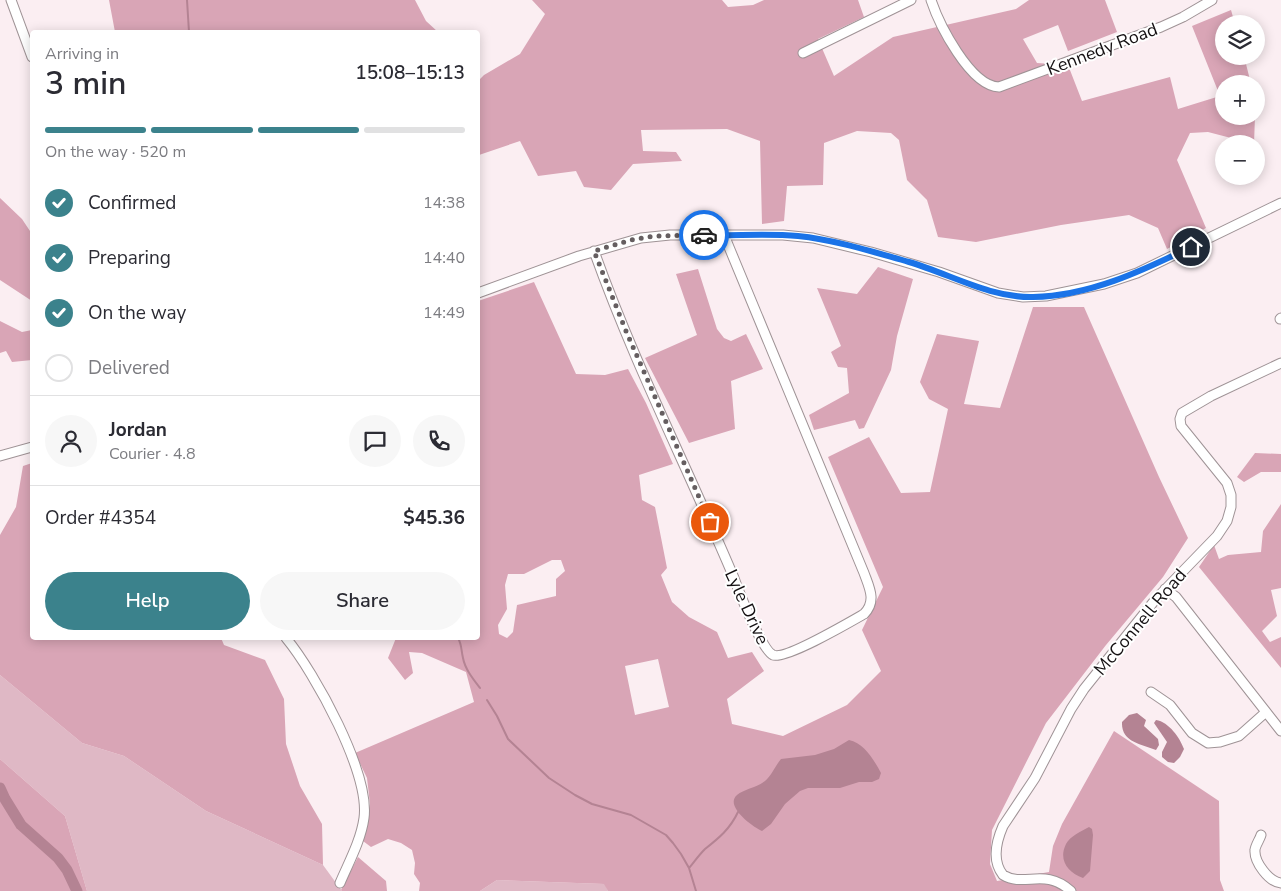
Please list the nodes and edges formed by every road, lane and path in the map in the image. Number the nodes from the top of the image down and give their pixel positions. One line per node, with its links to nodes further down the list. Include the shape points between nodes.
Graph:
1 (11, 0): 6 (street)
2 (911, 0): 7 (street)
3 (930, 0): 5 (street, Kennedy Road, via 962,60 974,74 999,87 1161,27)
4 (1212, 0): 5 (street, Kennedy Road)
5 (1197, 4)
6 (30, 52)
7 (803, 53)
8 (1281, 203): 9 (street, via 1137,273 1104,284 1040,297 998,293 911,263 813,238)
9 (724, 236): 10 (street, via 655,236); 10 (street, Lyle Drive, via 872,595 871,606 864,614 778,656 767,650 754,624)
10 (594, 251): 11 (street)
11 (480, 291)
12 (1281, 363): 15 (street, McConnell Road, via 1182,413 1181,426 1227,483 1231,507 1222,529)
13 (30, 448): 14 (street)
14 (0, 456)
15 (1166, 589): 18 (street, via 1176,597); 23 (street, McConnell Road, via 1078,698 1035,778 999,835 996,855 1004,876 1052,880)
16 (287, 640): 21 (street, via 318,682 362,786 365,807 362,828)
17 (1151, 692): 18 (street, via 1170,705 1192,733 1208,742 1239,736)
18 (1266, 712): 19 (street)
19 (1281, 731)
20 (1262, 835): 22 (street, via 1255,850 1260,868)
21 (340, 883)
22 (1281, 883)
23 (1071, 891)

